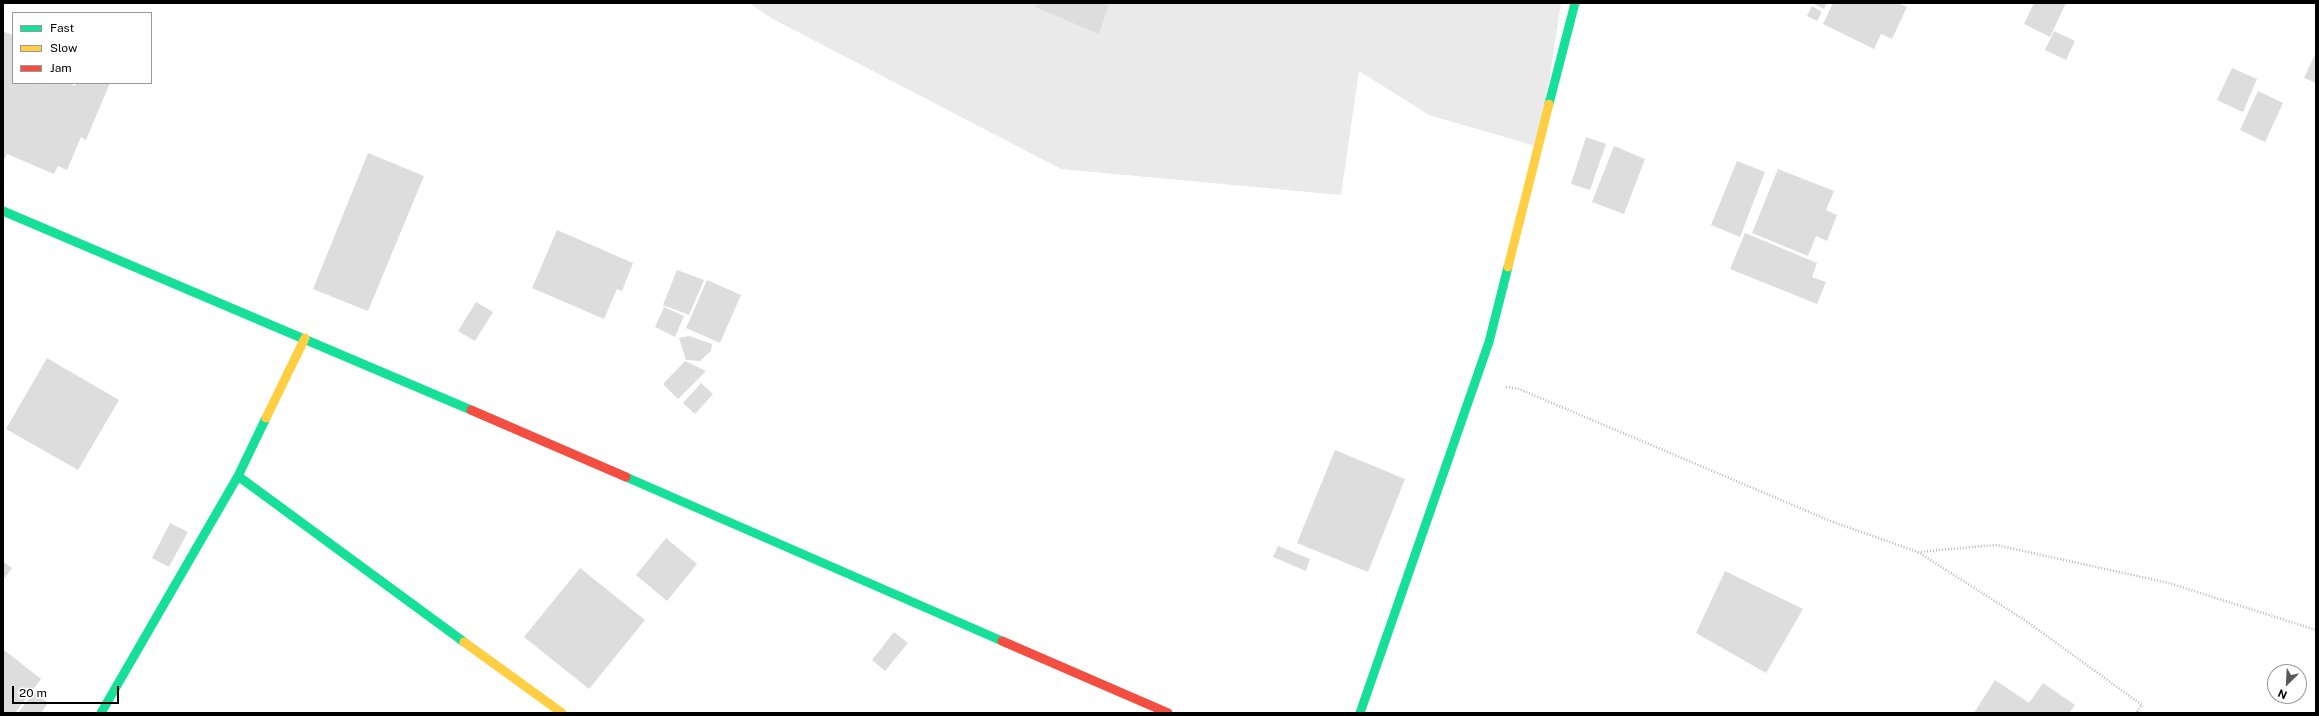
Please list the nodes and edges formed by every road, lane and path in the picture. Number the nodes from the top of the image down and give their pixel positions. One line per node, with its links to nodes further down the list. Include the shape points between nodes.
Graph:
1 (1574, 3): 4 (street, via 1489,342)
2 (3, 211): 3 (street)
3 (305, 338): 5 (street); 10 (street)
4 (1475, 381): 6 (path, via 1519,389 1834,522); 11 (street)
5 (238, 476): 8 (street); 9 (street)
6 (1918, 552): 7 (path, via 1996,545 2169,583); 12 (path, via 2026,621 2142,705)
7 (2316, 630)
8 (101, 713)
9 (562, 713)
10 (1168, 713)
11 (1360, 713)
12 (2136, 713)

